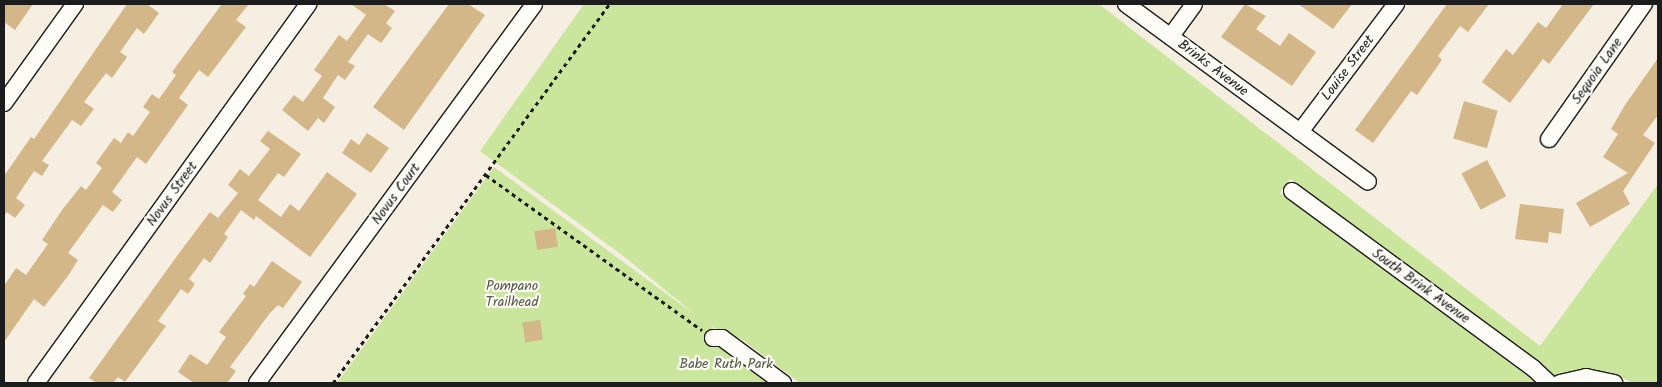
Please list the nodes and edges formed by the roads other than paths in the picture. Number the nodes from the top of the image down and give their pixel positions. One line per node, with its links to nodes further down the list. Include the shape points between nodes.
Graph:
1 (75, 4): 9 (street)
2 (308, 4): 15 (street, Novus Street)
3 (534, 4): 16 (street, Novus Court)
4 (1126, 4): 8 (street, Brinks Avenue)
5 (1194, 4): 8 (street)
6 (1396, 4): 10 (street, Louise Street)
7 (1644, 4): 11 (street, Sequoia Lane)
8 (1171, 36): 10 (street, Brinks Avenue)
9 (4, 103)
10 (1300, 132): 12 (street)
11 (1549, 139)
12 (1368, 182)
13 (1292, 192): 18 (street, South Brink Avenue)
14 (713, 338): 17 (street, via 722,338)
15 (36, 383)
16 (257, 383)
17 (783, 383)
18 (1549, 383)
19 (1560, 383): 20 (street, via 1586,377)
20 (1614, 383)

